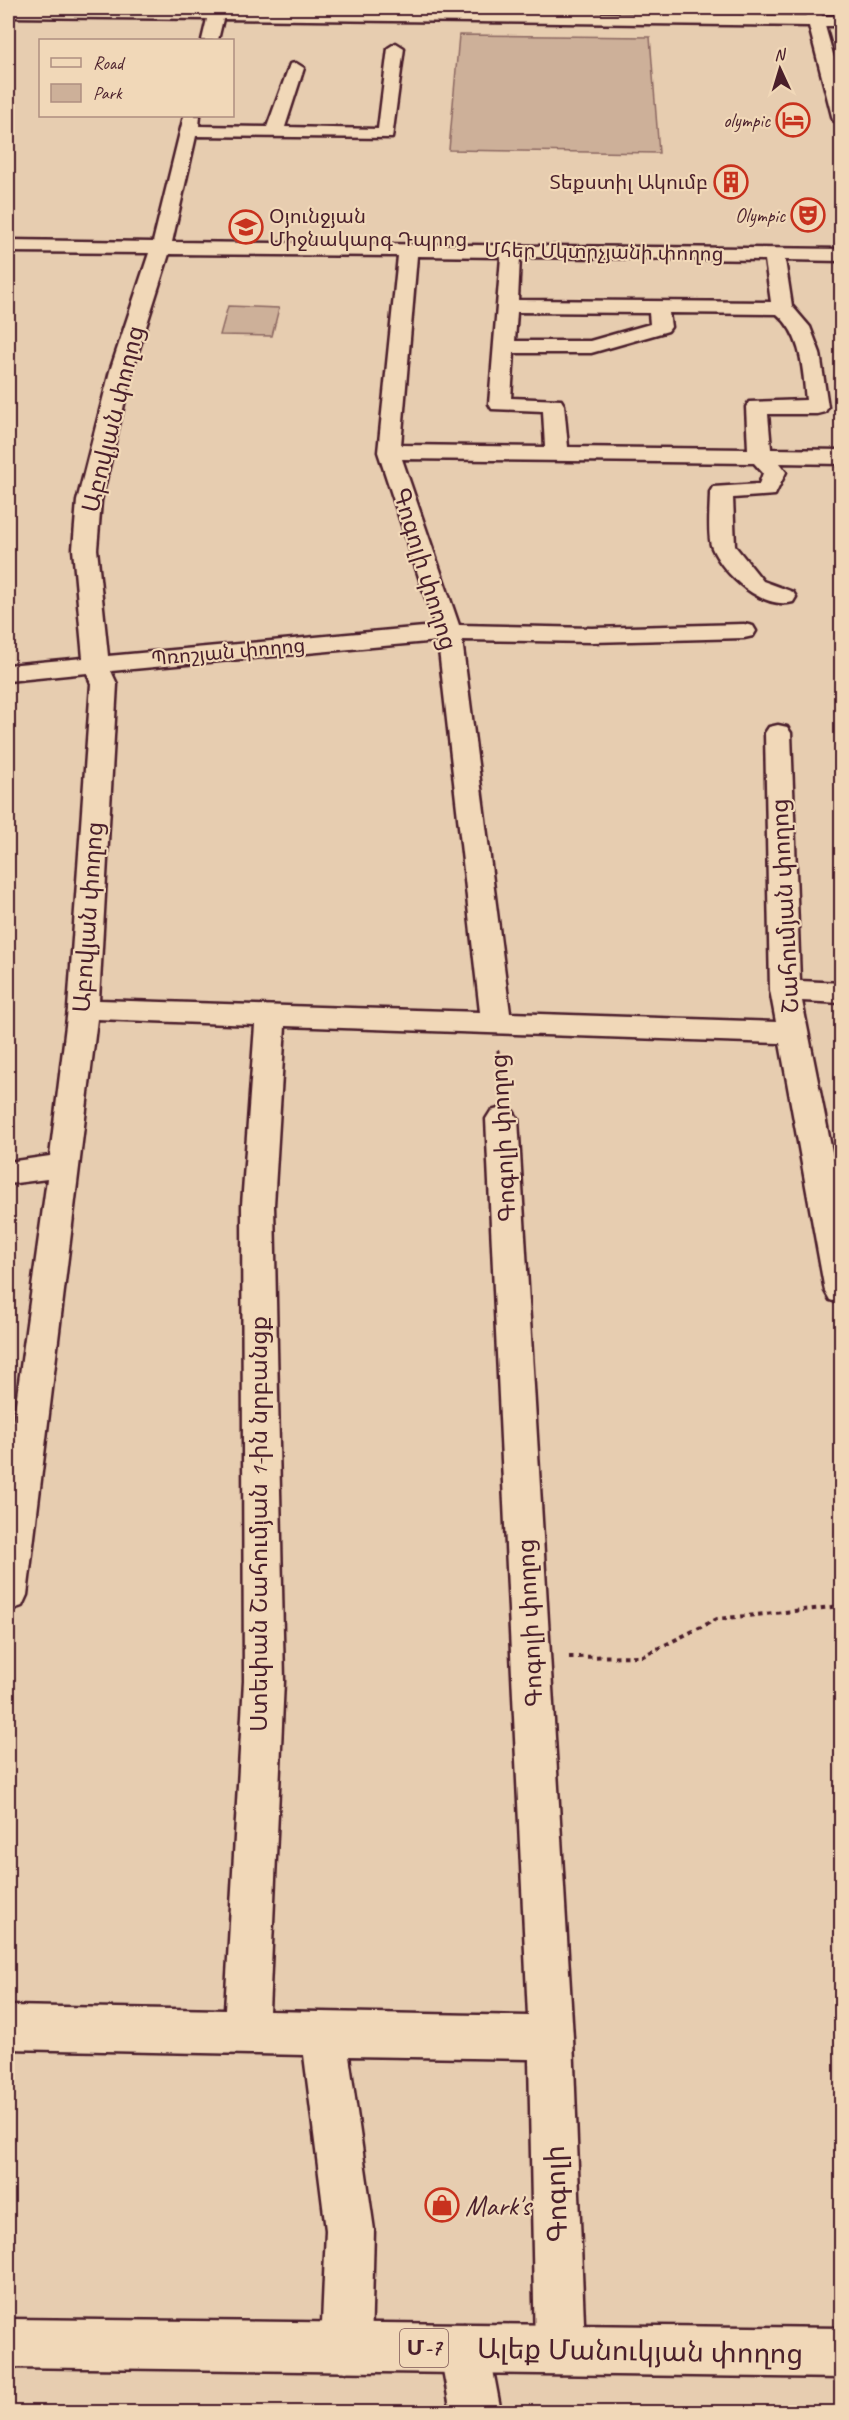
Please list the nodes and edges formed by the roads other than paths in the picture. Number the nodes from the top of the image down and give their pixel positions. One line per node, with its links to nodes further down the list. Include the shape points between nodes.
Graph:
1 (218, 10): 2 (street); 3 (street); 7 (street)
2 (8, 12)
3 (414, 12): 4 (street)
4 (713, 14): 5 (street)
5 (813, 14): 6 (street); 10 (street)
6 (842, 21)
7 (210, 39)
8 (396, 48): 12 (street, via 386,134)
9 (296, 68): 12 (street)
10 (842, 120)
11 (190, 123): 12 (street); 14 (street, Աբովյան փողոց)
12 (274, 132)
13 (8, 246): 14 (street, Մհեր Մկտրչյանի փողոց)
14 (160, 248): 15 (street, Մհեր Մկտրչյանի փողոց); 30 (street, Աբովյան փողոց, via 121,371 89,501 86,549)
15 (408, 250): 16 (street, Մհեր Մկտրչյանի փողոց); 23 (street, Գոգոլի փողոց)
16 (511, 252): 17 (street, Մհեր Մկտրչյանի փողոց); 19 (street)
17 (774, 254): 18 (street, Մհեր Մկտրչյանի փողոց); 21 (street)
18 (842, 255)
19 (507, 306): 20 (street); 22 (street)
20 (658, 307): 21 (street); 22 (street, via 661,327 591,347)
21 (782, 308): 25 (street, via 796,318 809,350 817,407 757,407)
22 (504, 347): 24 (street, via 500,404 553,405)
23 (389, 452): 24 (street); 29 (street, Գոգոլի փողոց)
24 (557, 454): 25 (street)
25 (760, 456): 26 (street); 27 (street, via 775,472 767,490 721,492 723,548 754,586)
26 (842, 457)
27 (784, 597)
28 (744, 631): 29 (street, Պռոշյան փողոց, via 592,635)
29 (449, 632): 30 (street, Պռոշյան փողոց); 37 (street, Գոգոլի փողոց)
30 (96, 665): 31 (street, Պռոշյան փողոց); 35 (street, Աբովյան փողոց, via 104,684)
31 (8, 673)
32 (778, 733): 33 (street, Շահումյան փողոց)
33 (785, 990): 34 (street); 38 (street, Շահումյան փողոց)
34 (842, 993)
35 (83, 1009): 36 (street); 40 (street, Աբովյան փողոց)
36 (272, 1015): 37 (street); 45 (street, Ստեփան Շահումյան 1-ին նրբանցք, via 258,1205 264,1681)
37 (496, 1022): 38 (street)
38 (792, 1033): 42 (street, Շահումյան փողոց)
39 (502, 1119): 47 (street, Գոգոլի փողոց)
40 (65, 1165): 41 (street); 43 (street, Աբովյան փողոց)
41 (8, 1173)
42 (842, 1291)
43 (8, 1594)
44 (8, 2028): 45 (street)
45 (246, 2032): 46 (street)
46 (323, 2033): 47 (street); 49 (street, via 350,2230)
47 (552, 2038): 51 (street, Գոգոլի)
48 (8, 2343): 49 (street, Ալեք Մանուկյան փողոց / Մ-7)
49 (346, 2347): 50 (street, Ալեք Մանուկյան փողոց / Մ-7)
50 (464, 2349): 51 (street, Ալեք Մանուկյան փողոց / Մ-7); 53 (street)
51 (560, 2349): 52 (street, Ալեք Մանուկյան փողոց / Մ-7)
52 (842, 2353)
53 (476, 2412)

